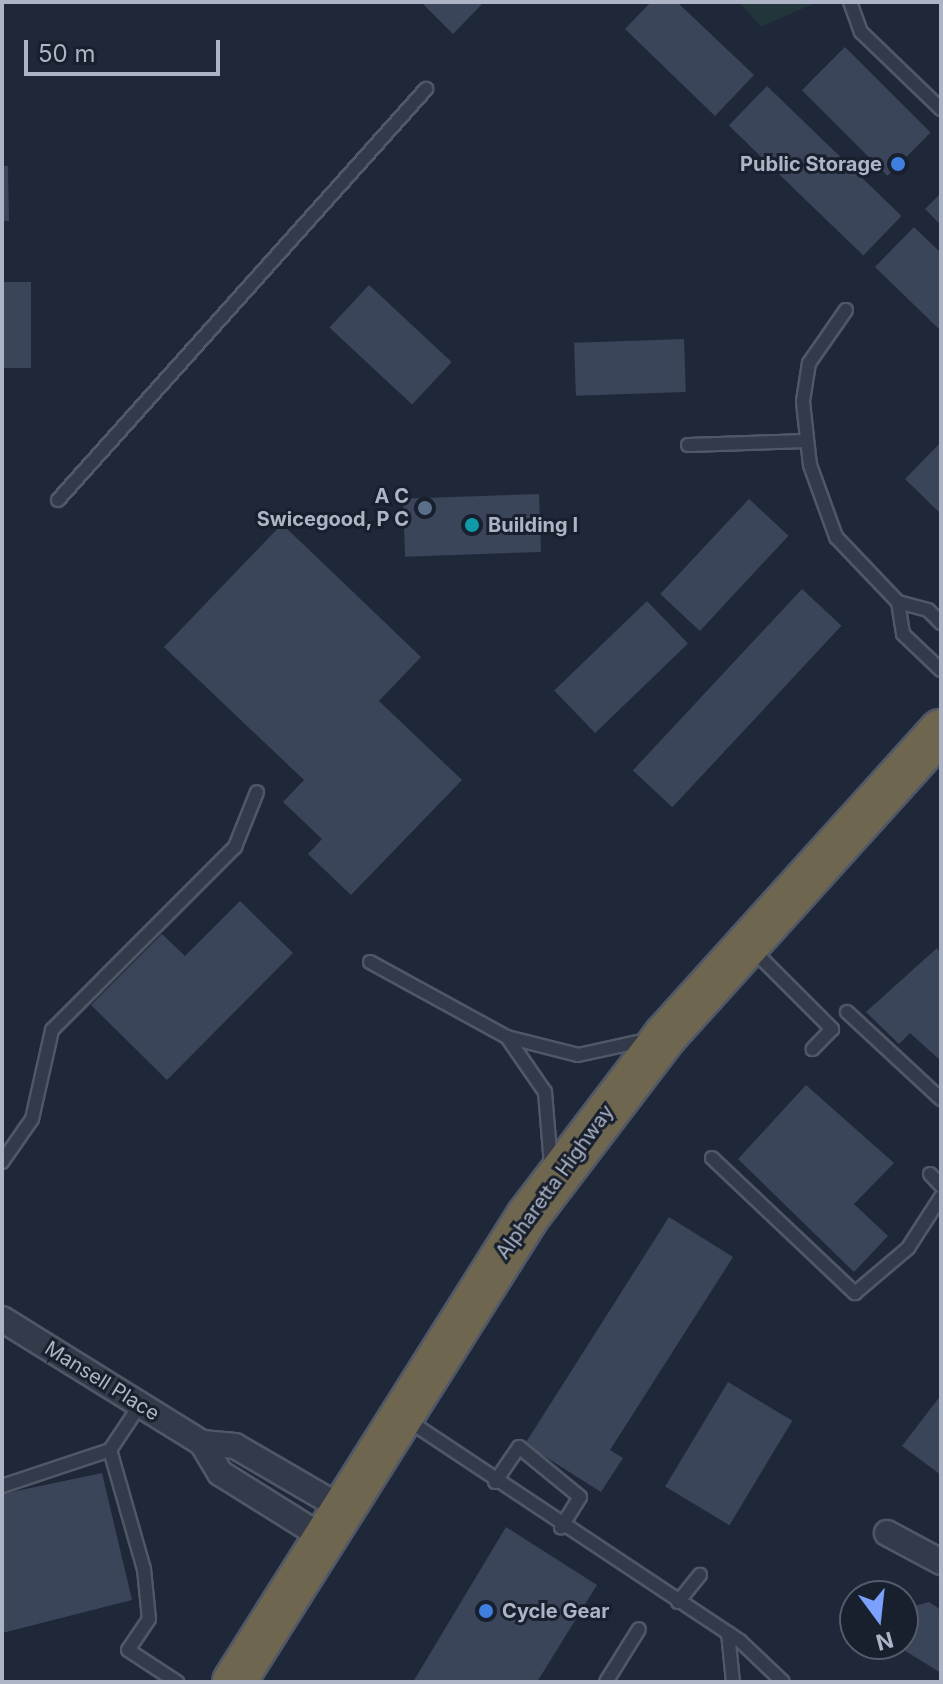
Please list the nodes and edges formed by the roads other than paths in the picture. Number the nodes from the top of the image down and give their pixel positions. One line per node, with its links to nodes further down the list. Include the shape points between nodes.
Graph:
1 (850, 2): 3 (lane, via 861,32)
2 (426, 89): 7 (lane)
3 (941, 109)
4 (846, 310): 5 (lane, via 809,363)
5 (807, 441): 6 (lane); 8 (lane, via 836,537)
6 (688, 445)
7 (58, 500)
8 (898, 602): 9 (lane, via 928,610); 10 (lane, via 903,634)
9 (941, 623)
10 (941, 670)
11 (941, 731): 13 (highway, Alpharetta Highway)
12 (257, 792): 21 (lane, via 235,847 52,1030 32,1119)
13 (745, 942): 16 (highway, Alpharetta Highway); 18 (lane, via 832,1029)
14 (370, 962): 17 (lane)
15 (847, 1012): 19 (lane)
16 (665, 1036): 17 (lane, via 578,1055); 24 (highway, Alpharetta Highway)
17 (507, 1037): 24 (lane, via 545,1092 553,1126)
18 (813, 1049)
19 (941, 1099)
20 (712, 1158): 25 (lane, via 855,1293 908,1248)
21 (2, 1162)
22 (930, 1174): 23 (lane)
23 (941, 1186)
24 (550, 1187): 28 (highway, Alpharetta Highway)
25 (941, 1197)
26 (4, 1324): 27 (street, Mansell Place)
27 (140, 1405): 29 (street, Mansell Place); 30 (lane)
28 (400, 1415): 31 (lane); 33 (highway, Alpharetta Highway)
29 (202, 1443): 33 (street, Mansell Place, via 235,1446); 33 (street, Mansell Place, via 220,1473)
30 (110, 1450): 32 (lane); 41 (lane, via 144,1569 149,1619 128,1650)
31 (495, 1482): 34 (lane); 34 (lane, via 519,1447 580,1497)
32 (2, 1486)
33 (331, 1522): 42 (highway, Alpharetta Highway)
34 (561, 1527): 38 (lane)
35 (887, 1533): 36 (street)
36 (941, 1562)
37 (700, 1575): 38 (lane)
38 (678, 1602): 40 (lane)
39 (639, 1629): 43 (lane)
40 (728, 1633): 44 (lane); 45 (lane)
41 (177, 1682)
42 (234, 1682)
43 (606, 1682)
44 (733, 1682)
45 (783, 1682)

